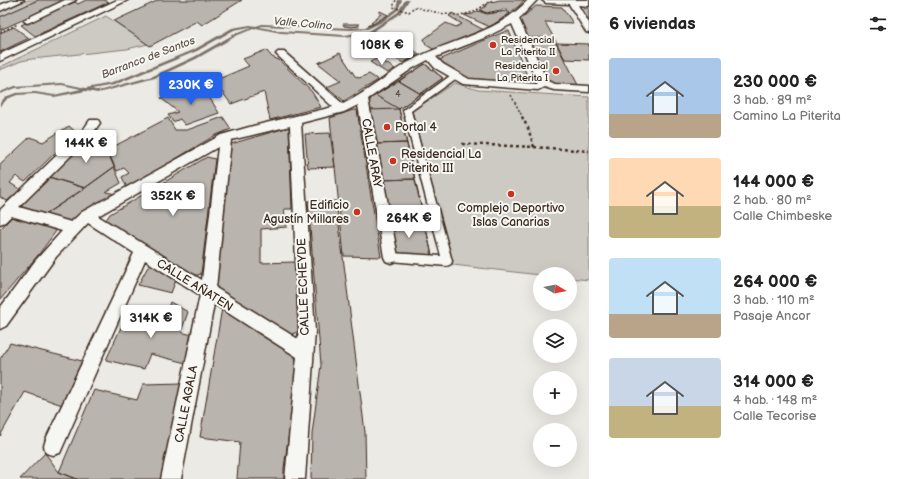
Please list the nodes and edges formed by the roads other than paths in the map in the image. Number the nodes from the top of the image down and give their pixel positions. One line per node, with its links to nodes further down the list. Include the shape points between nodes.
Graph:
1 (20, 0): 8 (street)
2 (72, 0): 10 (street)
3 (533, 0): 9 (street, via 525,11)
4 (546, 0): 6 (street)
5 (116, 1): 14 (street)
6 (571, 1): 7 (street); 11 (street)
7 (589, 3)
8 (0, 8)
9 (516, 17): 13 (street, via 491,33); 16 (street)
10 (27, 20)
11 (589, 30)
12 (281, 54): 19 (street)
13 (430, 56): 15 (street); 18 (street)
14 (0, 58)
15 (456, 76): 16 (street, via 467,82 538,87); 27 (street, via 407,110 447,261)
16 (543, 83): 17 (street, via 554,87)
17 (589, 89)
18 (362, 98): 19 (street); 27 (street, CALLE ARAY)
19 (341, 108): 20 (street)
20 (296, 120): 22 (street); 30 (street, CALLE ECHEYDE, via 307,331)
21 (94, 123): 23 (street, via 87,133)
22 (225, 138): 24 (street); 28 (street, CALLE AGALA)
23 (4, 214): 25 (street)
24 (87, 216): 25 (street); 26 (street, CALLE AÑATEN)
25 (73, 228): 29 (street, via 47,255)
26 (142, 251): 28 (street, CALLE AÑATEN); 31 (street)
27 (391, 256)
28 (208, 293): 30 (street, CALLE AÑATEN); 32 (street, CALLE AGALA)
29 (0, 321)
30 (304, 352): 33 (street, CALLE ECHEYDE)
31 (53, 446)
32 (171, 479)
33 (296, 479)

